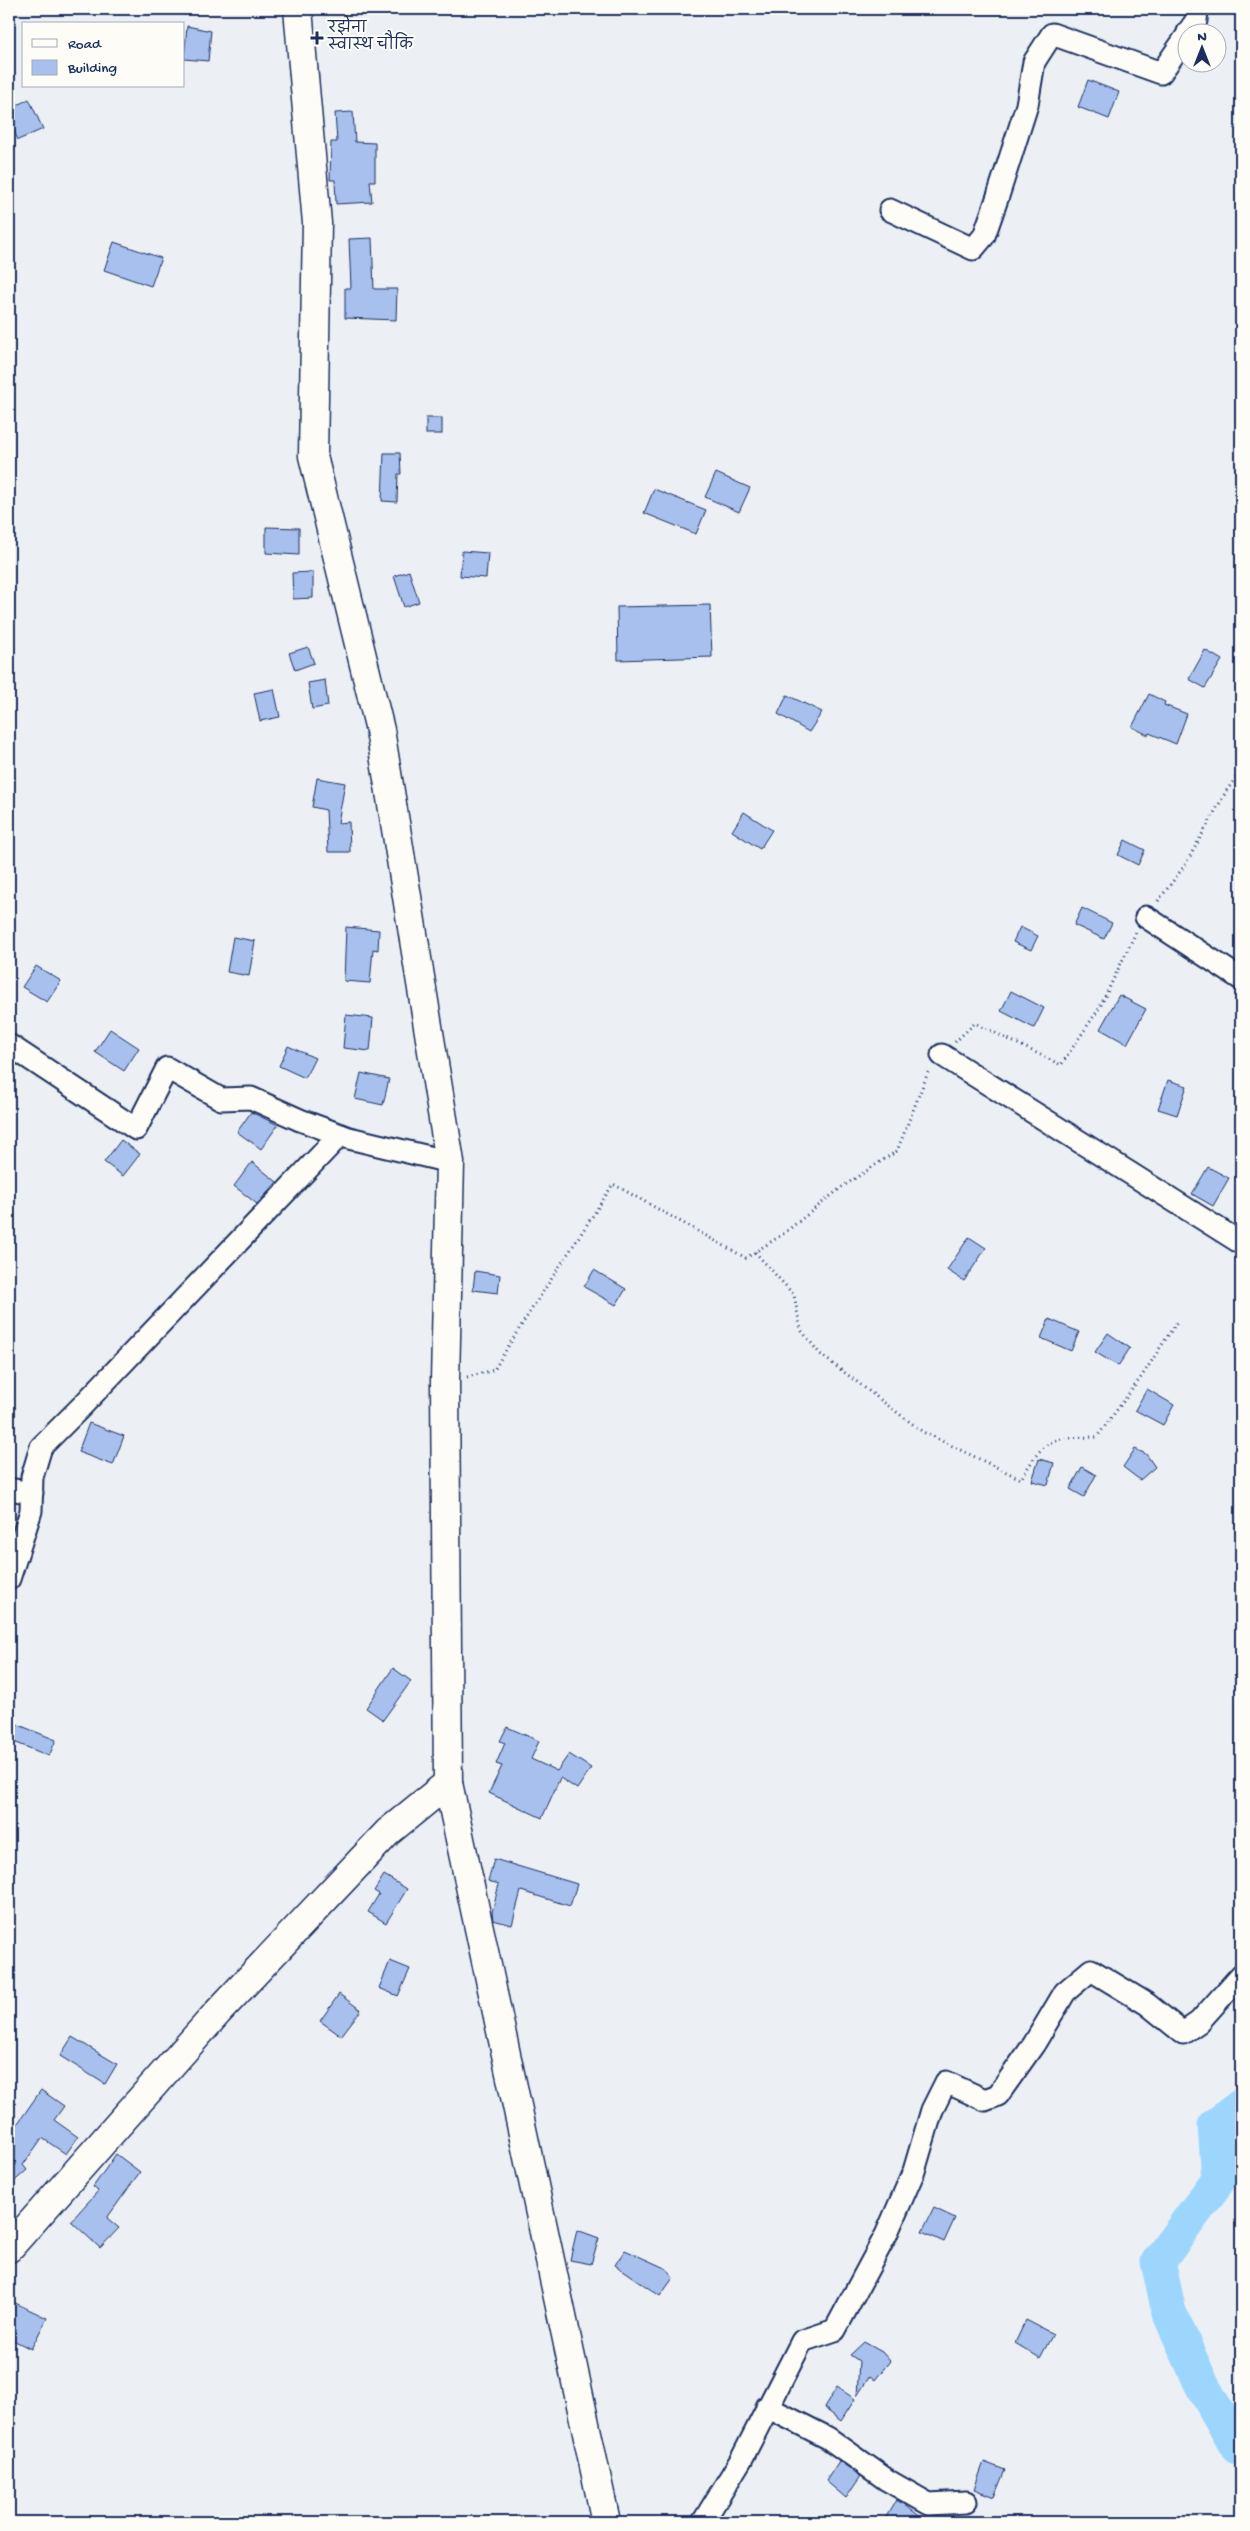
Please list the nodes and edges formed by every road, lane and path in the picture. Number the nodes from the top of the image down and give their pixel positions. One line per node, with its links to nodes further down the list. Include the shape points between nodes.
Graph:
1 (298, 9): 12 (street, via 317,223 313,456 380,730)
2 (1196, 9): 3 (street)
3 (1195, 22)
4 (1178, 48): 5 (street, via 1161,73 1052,34 1034,62 1027,105 990,220 984,236 973,248)
5 (890, 210)
6 (1241, 771): 7 (path, via 1185,865)
7 (1146, 917): 8 (street); 10 (path, via 1100,1007 1061,1065 975,1023)
8 (1241, 979)
9 (9, 1045): 11 (street, via 136,1129 167,1068 221,1099 251,1098)
10 (942, 1055): 13 (street); 14 (path, via 930,1066 897,1151 842,1187 784,1234)
11 (340, 1135): 12 (street); 18 (street, via 41,1447 32,1477)
12 (450, 1162): 16 (street)
13 (1241, 1243)
14 (755, 1252): 15 (path, via 794,1295 801,1330 820,1354 923,1432 1021,1479 1038,1450 1060,1438 1097,1437); 16 (path, via 746,1258 613,1184 533,1304 494,1370)
15 (1178, 1320)
16 (445, 1382): 20 (street)
17 (9, 1489): 18 (street)
18 (32, 1493): 19 (street, via 31,1511)
19 (9, 1579)
20 (448, 1783): 22 (street, via 388,1832 218,2012); 25 (street)
21 (1241, 1975): 23 (street, via 1199,2022 1183,2033 1147,2004 1091,1970 1065,1992 998,2095 985,2100 946,2082 932,2110 914,2171 886,2235 835,2330 802,2341)
22 (9, 2248)
23 (767, 2407): 24 (street, via 828,2438 887,2480 929,2504); 26 (street, via 742,2458)
24 (966, 2502)
25 (606, 2522)
26 (703, 2522)

